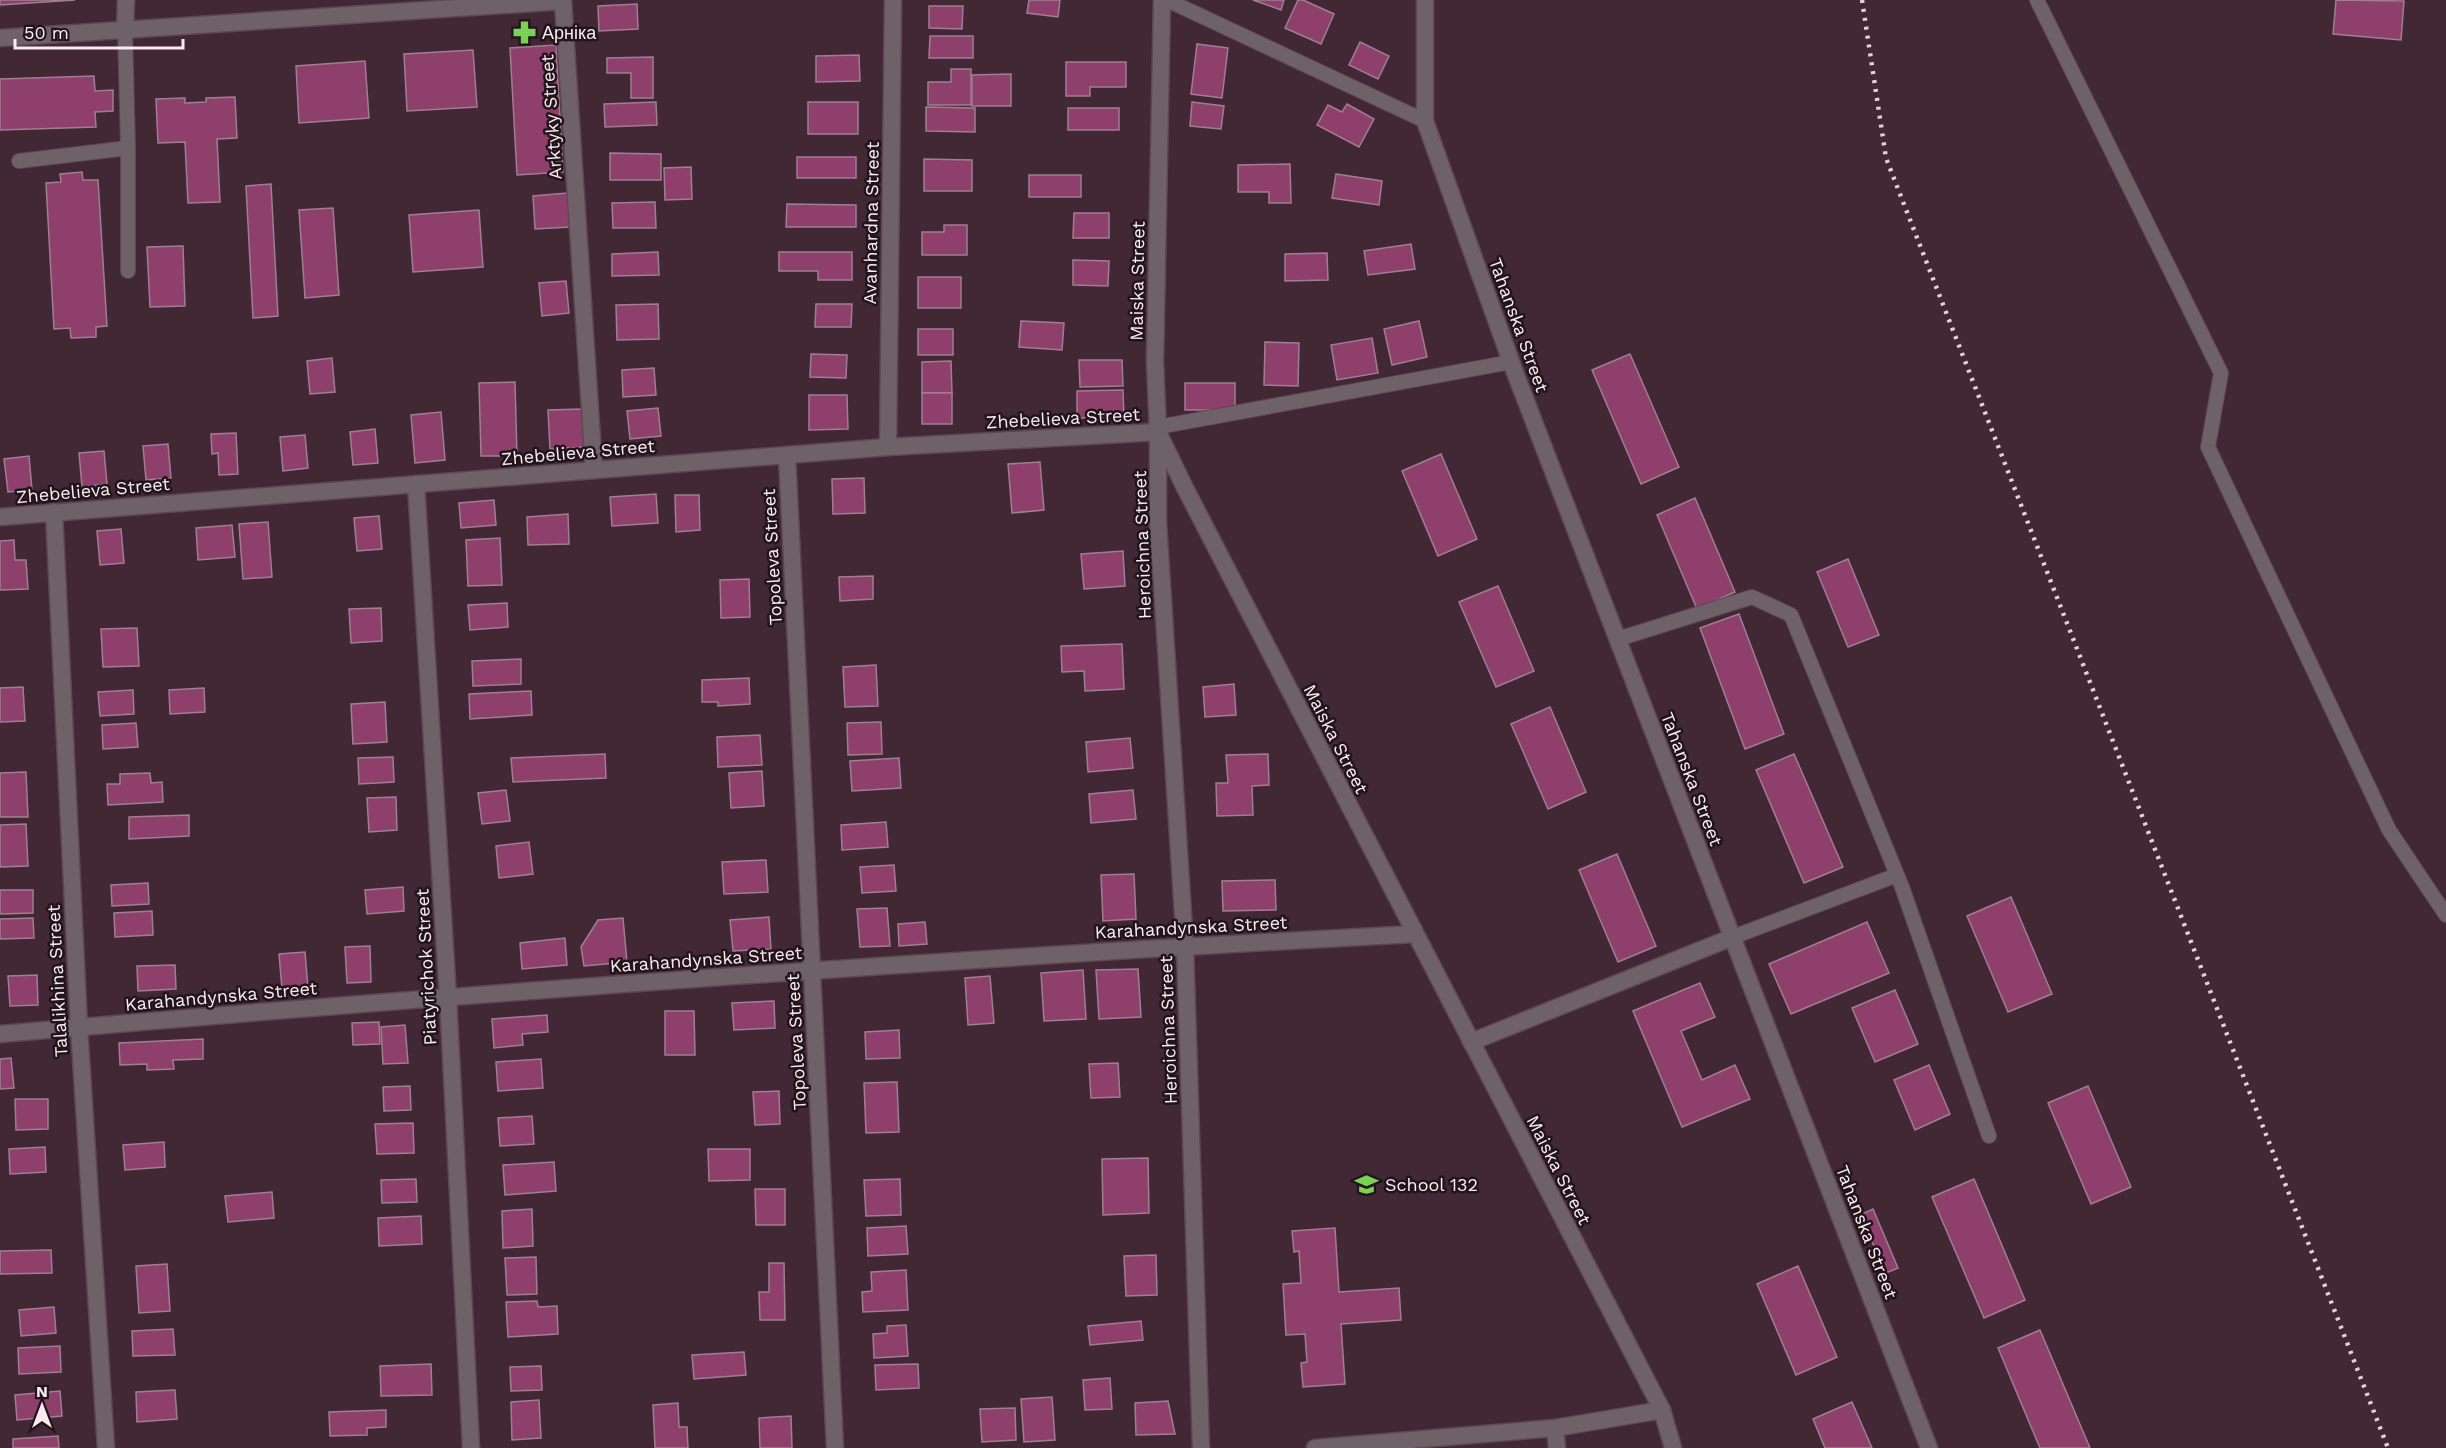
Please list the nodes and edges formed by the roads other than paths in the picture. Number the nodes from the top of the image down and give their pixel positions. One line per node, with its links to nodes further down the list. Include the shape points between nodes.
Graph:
1 (126, 0): 7 (street)
2 (893, 0): 15 (street, Avanhardna Street)
3 (1162, 0): 14 (street, Maiska Street, via 1155,362)
4 (1167, 0): 9 (lane)
5 (1425, 0): 9 (street, Tahanska Street)
6 (2037, 0): 23 (lane, via 2221,372 2208,447 2389,830)
7 (125, 31): 8 (street, Arktyky Street); 10 (lane); 17 (street, Arktyky Street, via 563,1)
8 (0, 38)
9 (1425, 121): 13 (street, Tahanska Street)
10 (128, 148): 11 (lane); 12 (lane)
11 (19, 161)
12 (128, 271)
13 (1512, 362): 14 (lane); 21 (street, Tahanska Street)
14 (1158, 429): 15 (street, Zhebelieva Street); 24 (street, Maiska Street); 26 (street, Heroichna Street, via 1158,522)
15 (888, 447): 16 (street, Zhebelieva Street)
16 (787, 455): 17 (street, Zhebelieva Street); 27 (street, Topoleva Street)
17 (594, 470): 18 (street, Zhebelieva Street)
18 (416, 484): 19 (street, Zhebelieva Street); 28 (street, Piatyrichok Street)
19 (54, 512): 20 (street, Zhebelieva Street); 29 (street, Talalikhina Street)
20 (0, 517)
21 (1618, 639): 22 (lane, via 1752,597 1791,615); 25 (street, Tahanska Street)
22 (1897, 875): 25 (lane); 32 (lane)
23 (2446, 915)
24 (1415, 934): 26 (street, Karahandynska Street); 31 (street, Maiska Street)
25 (1733, 937): 31 (street); 42 (street, Tahanska Street)
26 (1185, 946): 27 (street, Karahandynska Street); 38 (street, Heroichna Street)
27 (812, 971): 28 (street, Karahandynska Street); 37 (street, Topoleva Street)
28 (448, 997): 29 (street, Karahandynska Street); 36 (street, Piatyrichok Street)
29 (78, 1027): 30 (street, Karahandynska Street); 35 (street, Talalikhina Street)
30 (0, 1034)
31 (1471, 1042): 33 (street, Maiska Street)
32 (1989, 1136)
33 (1662, 1410): 34 (street); 41 (street, Maiska Street)
34 (1555, 1428): 39 (street); 40 (street)
35 (106, 1448)
36 (471, 1448)
37 (835, 1448)
38 (1201, 1448)
39 (1315, 1448)
40 (1557, 1448)
41 (1673, 1448)
42 (1929, 1448)

